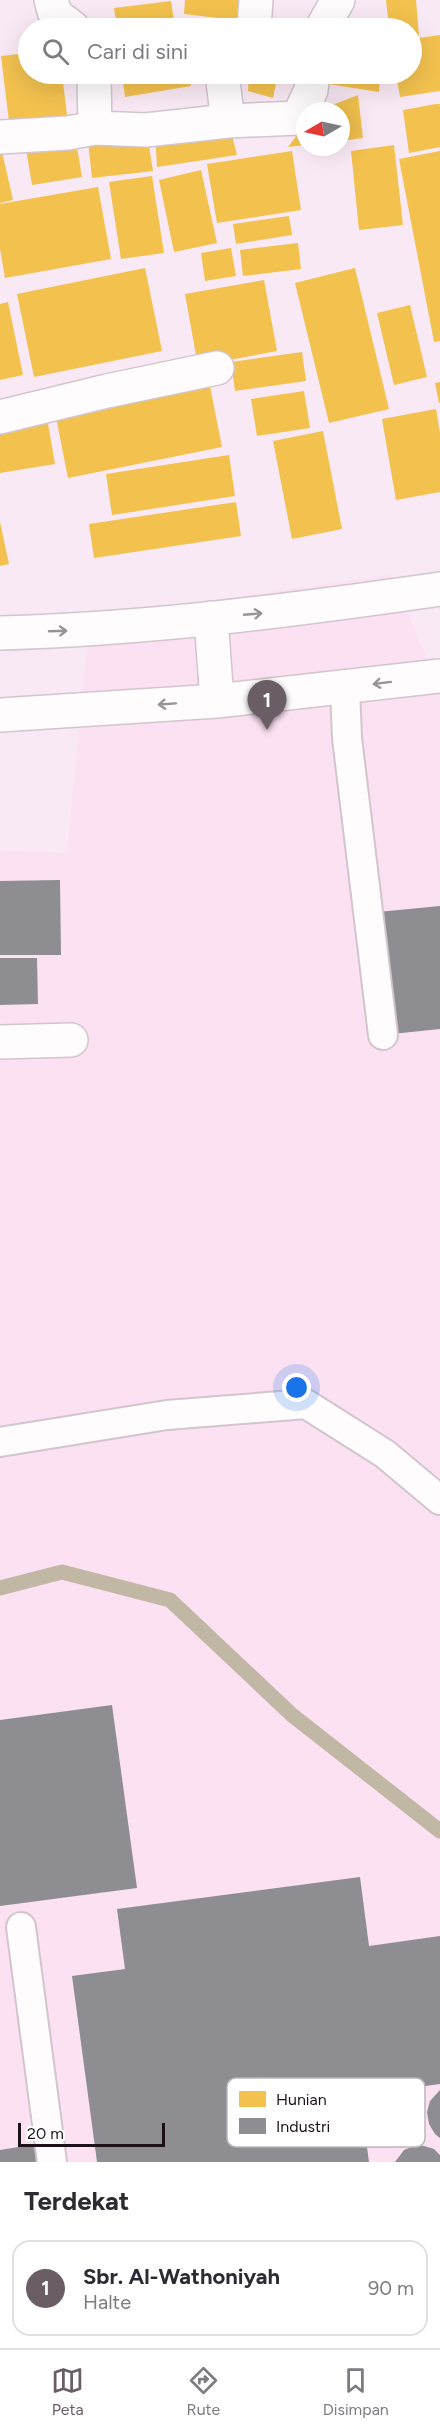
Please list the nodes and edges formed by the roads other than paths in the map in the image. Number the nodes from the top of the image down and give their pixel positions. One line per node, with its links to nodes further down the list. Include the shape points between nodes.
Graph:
1 (51, 0): 4 (main road)
2 (256, 0): 5 (main road)
3 (338, 0): 6 (main road)
4 (60, 18)
5 (255, 18)
6 (328, 18)
7 (94, 84): 11 (main road)
8 (223, 84): 10 (main road)
9 (312, 84): 10 (main road, via 298,118)
10 (228, 121): 11 (main road, via 146,130)
11 (95, 128): 12 (main road)
12 (0, 137)
13 (218, 368): 14 (main road)
14 (0, 417)
15 (440, 589): 16 (main road, one-way to 15)
16 (211, 618): 17 (main road, one-way to 16, via 89,630); 20 (main road)
17 (0, 633)
18 (440, 676): 19 (main road, one-way to 19)
19 (345, 688): 20 (main road); 22 (lane, via 347,738)
20 (217, 701): 21 (main road, one-way to 21)
21 (0, 715)
22 (383, 1035)
23 (71, 1040): 24 (main road)
24 (0, 1042)
25 (0, 1442): 26 (lane, via 167,1415 306,1404 386,1454)
26 (440, 1500)
27 (21, 1928): 28 (lane)
28 (52, 2162)

